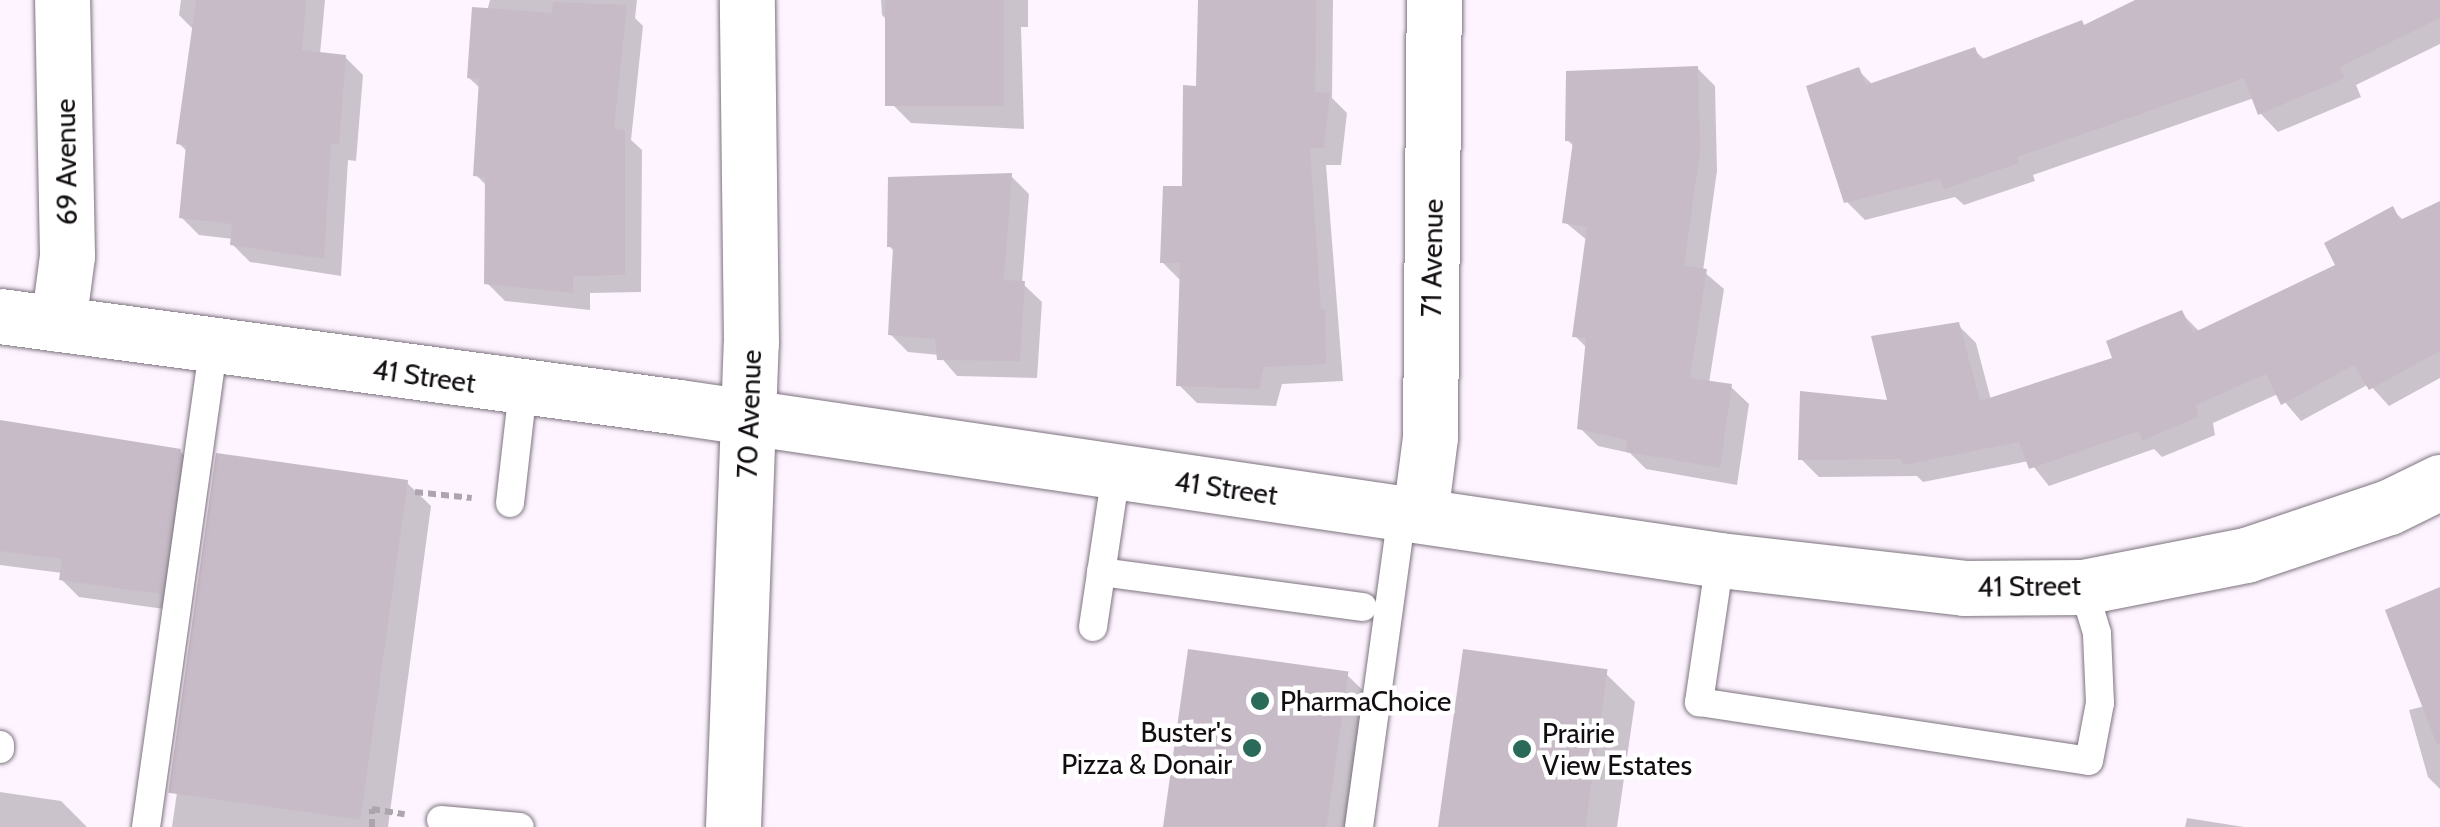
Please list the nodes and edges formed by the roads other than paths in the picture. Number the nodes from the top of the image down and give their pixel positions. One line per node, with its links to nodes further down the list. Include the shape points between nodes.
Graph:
1 (62, 0): 5 (street, 69 Avenue, via 67,256)
2 (748, 0): 8 (street, 70 Avenue)
3 (1434, 0): 12 (street, 71 Avenue, via 1430,450)
4 (0, 316): 5 (street, 41 Street)
5 (58, 324): 6 (street, 41 Street)
6 (213, 348): 7 (street, 41 Street); 19 (lane)
7 (523, 390): 8 (street, 41 Street); 11 (lane)
8 (749, 418): 9 (street, 41 Street); 21 (street, 70 Avenue)
9 (1116, 473): 12 (street, 41 Street); 14 (lane)
10 (2440, 482): 15 (street, 41 Street, via 2389,507 2246,555)
11 (497, 501)
12 (1411, 514): 13 (street, 41 Street); 22 (lane)
13 (1720, 560): 15 (street, 41 Street, via 1964,588); 15 (lane, via 1699,702 2089,761 2100,703 2097,633)
14 (1101, 572): 16 (lane); 17 (lane)
15 (2083, 587)
16 (1363, 607)
17 (1092, 627)
18 (440, 820): 20 (lane)
19 (146, 827)
20 (520, 827)
21 (733, 827)
22 (1359, 827)

